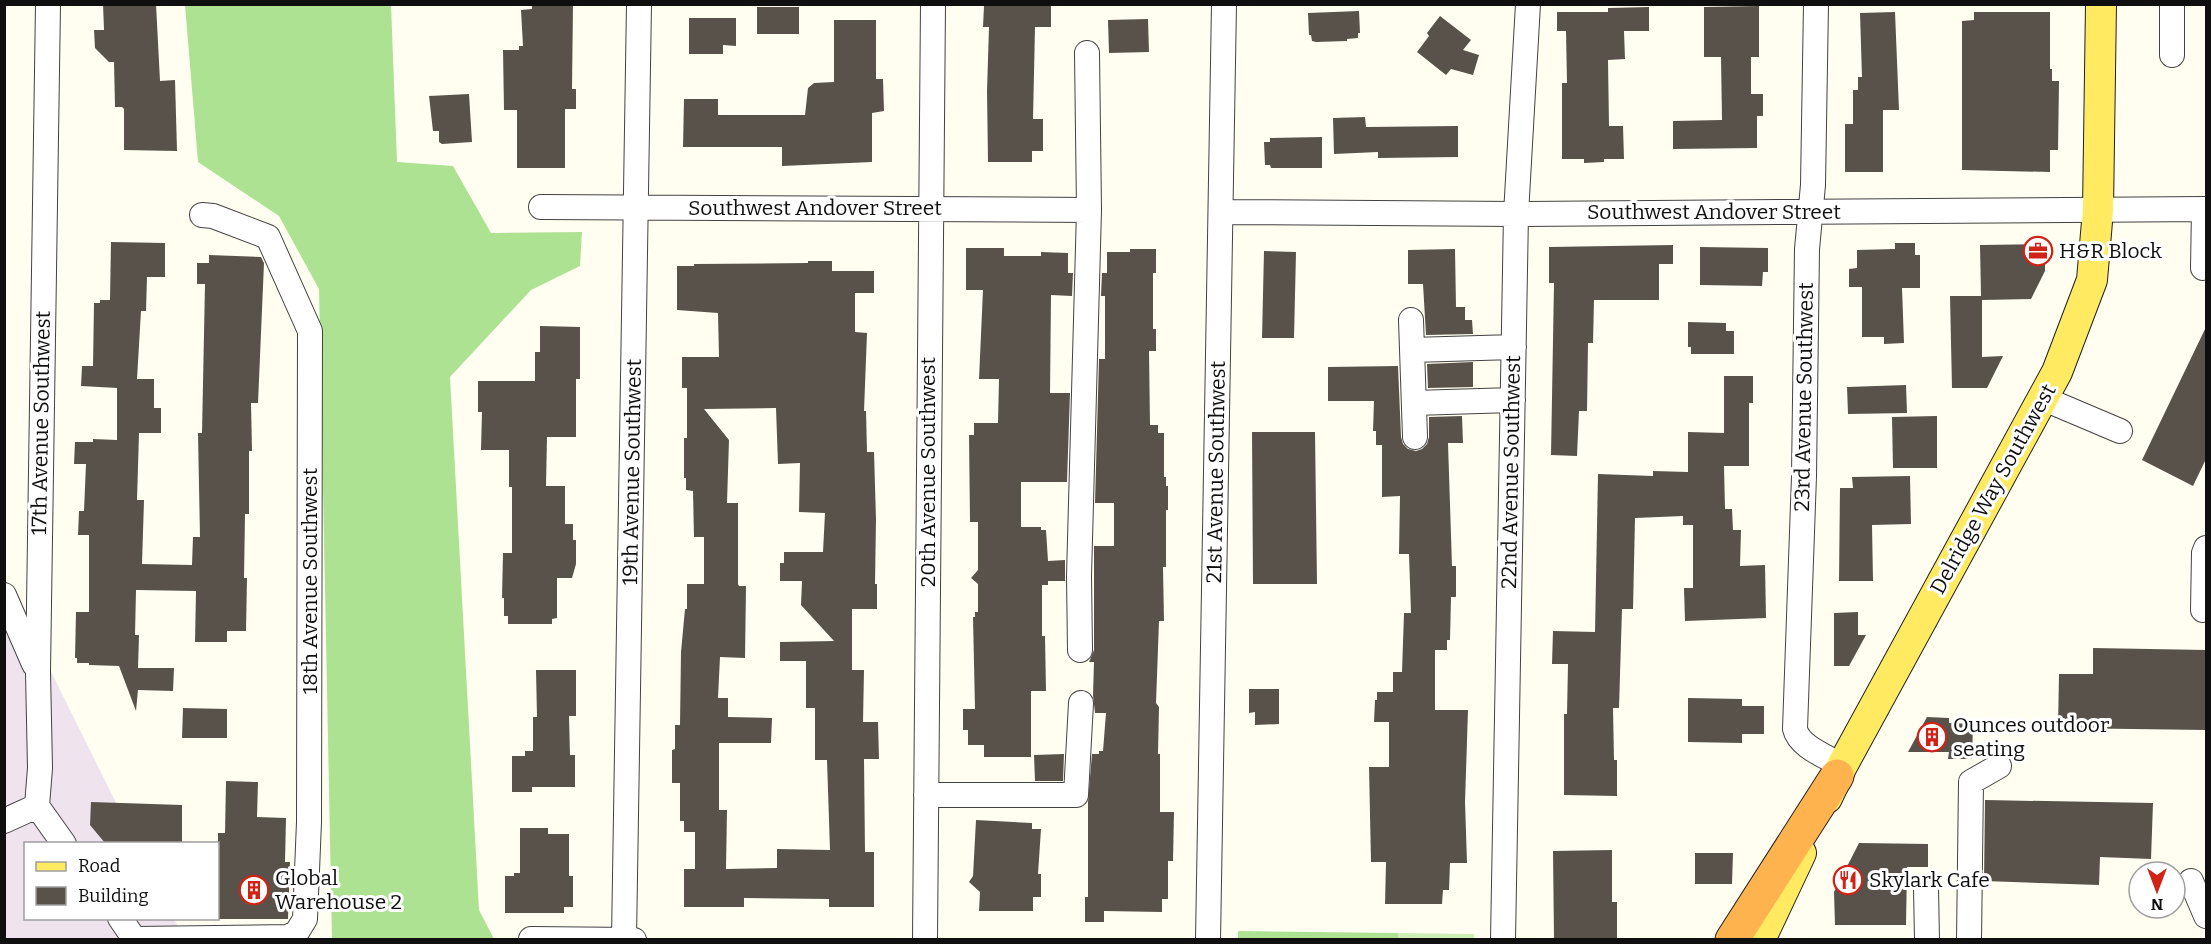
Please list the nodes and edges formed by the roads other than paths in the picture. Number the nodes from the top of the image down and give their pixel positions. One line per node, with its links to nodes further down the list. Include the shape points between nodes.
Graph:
1 (48, 4): 34 (street, 17th Avenue Southwest)
2 (639, 4): 11 (street, 19th Avenue Southwest)
3 (933, 4): 13 (street, 20th Avenue Southwest)
4 (1224, 4): 18 (street, 21st Avenue Southwest)
5 (1528, 4): 19 (street, 22nd Avenue Southwest)
6 (1816, 4): 17 (street, 23rd Avenue Southwest)
7 (2101, 4): 16 (main road, Delridge Way Southwest)
8 (2172, 4): 10 (street)
9 (1087, 53): 15 (street)
10 (2172, 55)
11 (636, 206): 12 (street, Southwest Andover Street); 13 (street, Southwest Andover Street); 48 (street, 19th Avenue Southwest)
12 (541, 207)
13 (930, 208): 15 (street, Southwest Andover Street); 38 (street, 20th Avenue Southwest)
14 (2205, 209): 16 (street, Southwest Andover Street); 21 (street)
15 (1089, 210): 33 (street)
16 (2098, 210): 17 (street, Southwest Andover Street); 25 (main road, Delridge Way Southwest, via 2092,280 2070,343)
17 (1810, 211): 19 (street, Southwest Andover Street); 37 (street, 23rd Avenue Southwest, via 1796,720 1800,740)
18 (1221, 212): 19 (street, Southwest Andover Street); 51 (street, 21st Avenue Southwest)
19 (1516, 214): 23 (street, 22nd Avenue Southwest)
20 (202, 215): 46 (street, 18th Avenue Southwest, via 268,237 310,331 309,822 305,919 297,932 288,937)
21 (2203, 268)
22 (1411, 320): 24 (street)
23 (1514, 347): 24 (street); 26 (street, 22nd Avenue Southwest)
24 (1412, 350): 27 (street)
25 (2042, 398): 28 (street); 37 (main road, Delridge Way Southwest)
26 (1513, 400): 27 (street); 52 (street, 22nd Avenue Southwest)
27 (1414, 403): 29 (street)
28 (2120, 431)
29 (1415, 437)
30 (2206, 548): 32 (street)
31 (4, 595): 34 (street)
32 (2203, 610)
33 (1080, 650)
34 (38, 672): 39 (street, 17th Avenue Southwest)
35 (1081, 703): 38 (street, via 1076,795)
36 (1999, 766): 56 (street, via 1971,782)
37 (1840, 771): 53 (highway); 54 (main road, Delridge Way Southwest)
38 (926, 795): 50 (street, 20th Avenue Southwest)
39 (37, 806): 40 (street); 41 (street)
40 (4, 821)
41 (63, 842)
42 (2191, 881): 44 (street)
43 (1926, 888): 55 (street)
44 (2206, 916)
45 (121, 920): 46 (street)
46 (135, 939)
47 (531, 939): 48 (street)
48 (624, 939): 49 (street)
49 (634, 939)
50 (925, 939)
51 (1208, 939)
52 (1503, 939)
53 (1732, 939)
54 (1760, 939)
55 (1927, 939)
56 (1969, 939)

